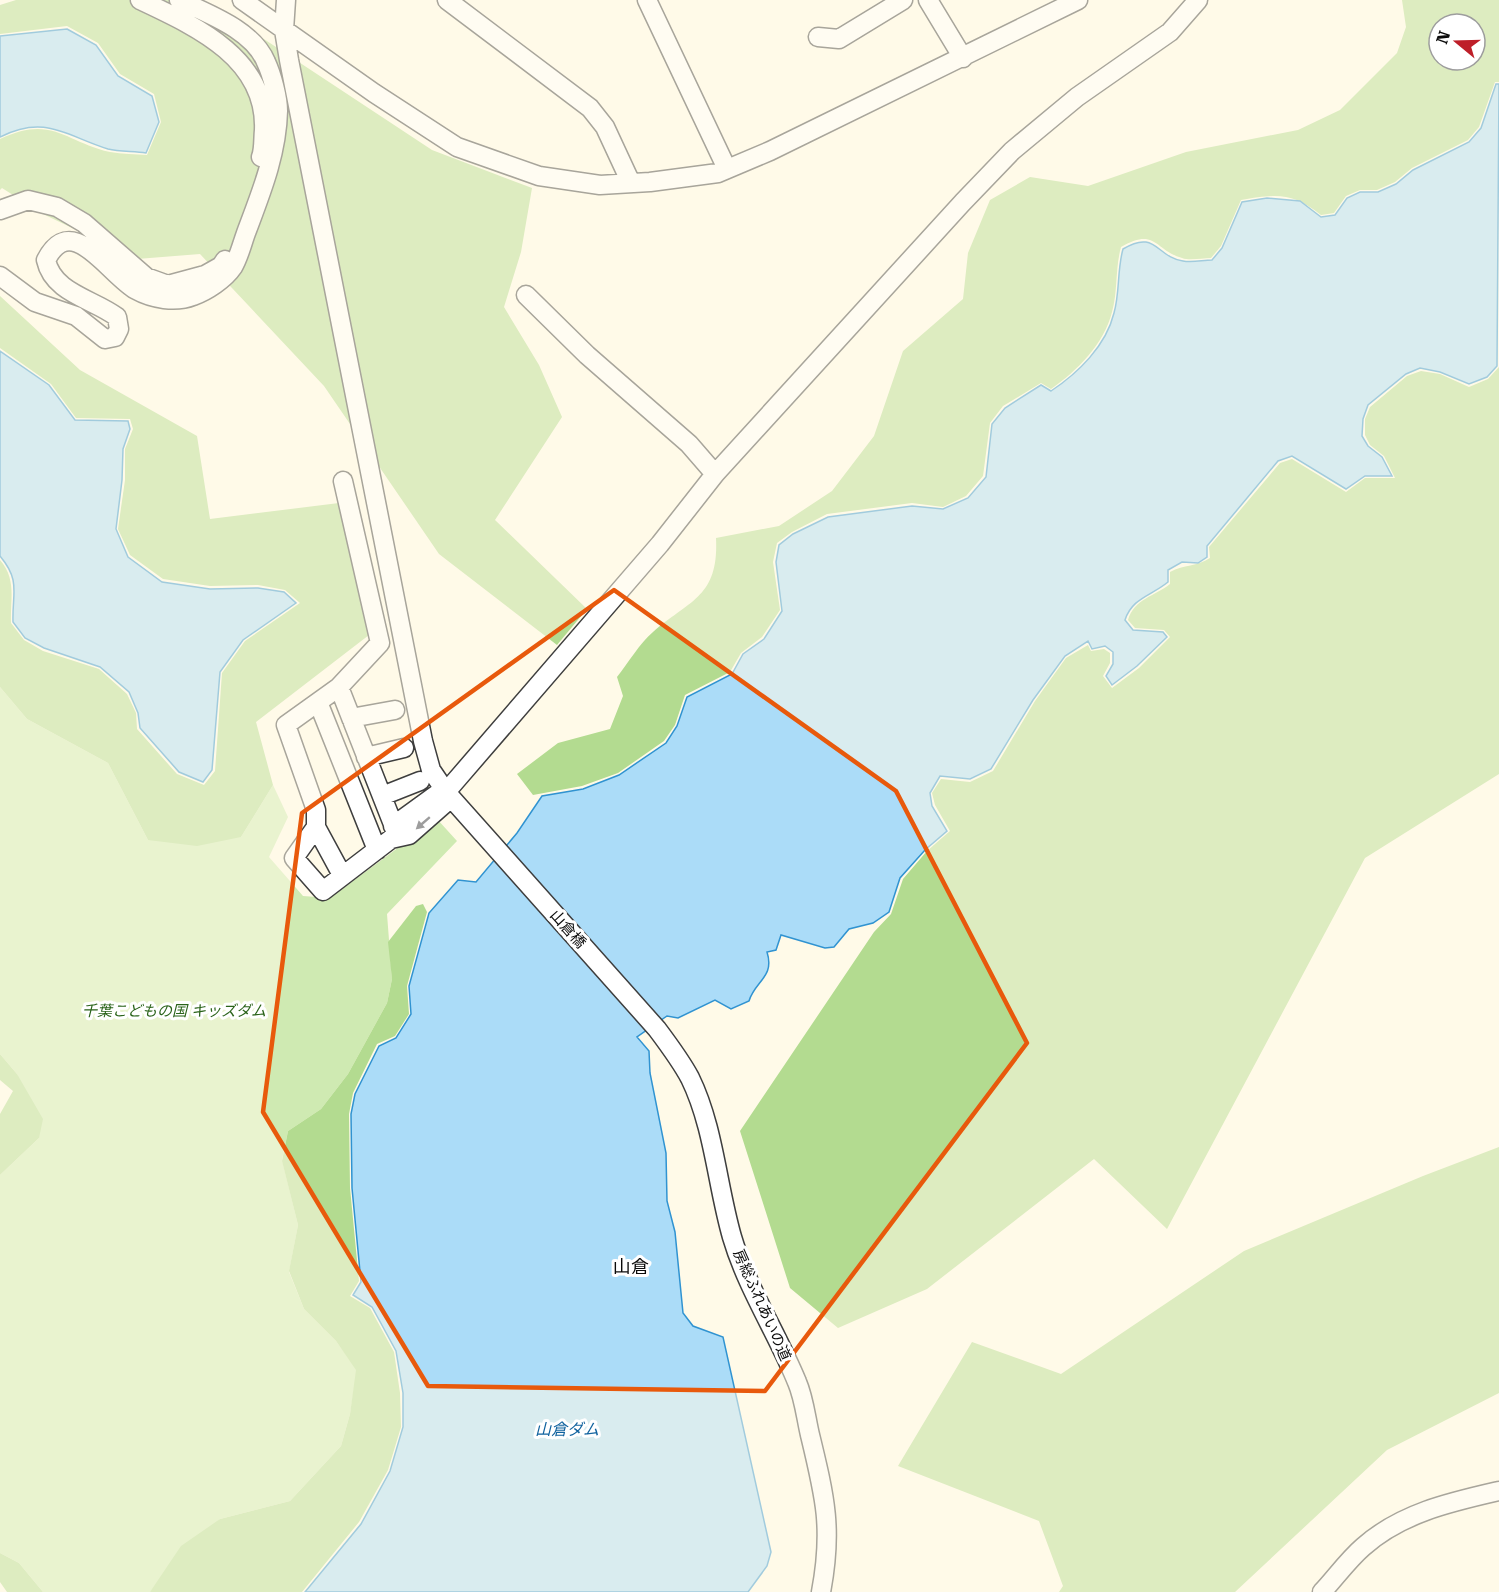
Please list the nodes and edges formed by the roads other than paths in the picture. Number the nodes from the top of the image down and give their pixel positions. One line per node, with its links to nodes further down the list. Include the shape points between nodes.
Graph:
1 (140, 0): 16 (street, via 185,23 235,56 251,75 259,94 264,120 263,153 221,266 168,285 146,276 84,223 57,207 28,200)
2 (179, 0): 17 (street, via 240,33 258,50 266,61 278,107 267,174 234,266 193,297 169,300 137,290 81,243 65,240 54,245 46,260 49,273 77,295 117,317 119,329 115,337 105,339 76,316 35,302)
3 (242, 0): 11 (street)
4 (286, 0): 11 (street, 山倉橋)
5 (447, 0): 15 (street, via 590,108 605,127)
6 (647, 0): 14 (street)
7 (903, 0): 12 (street, via 839,39)
8 (928, 0): 13 (street)
9 (1078, 0): 13 (street)
10 (1198, 0): 19 (street, via 1170,32 1077,97 1012,152)
11 (284, 30): 15 (street, via 457,147 539,176 600,185); 28 (street, 山倉橋, via 423,741 431,771)
12 (818, 37)
13 (963, 58): 14 (street)
14 (726, 169): 15 (street)
15 (631, 183)
16 (0, 210)
17 (0, 276)
18 (526, 295): 19 (street, via 587,355 689,444)
19 (715, 474): 28 (street)
20 (344, 481): 21 (street, via 380,643)
21 (339, 687): 22 (street); 24 (street)
22 (318, 702): 30 (street, via 286,725 316,810); 31 (street)
23 (395, 710): 24 (street)
24 (351, 718): 26 (street)
25 (404, 748): 26 (street)
26 (366, 757): 29 (street)
27 (420, 782): 29 (street)
28 (447, 793): 31 (street, via 409,835); 33 (street, 山倉橋)
29 (382, 796): 31 (street)
30 (316, 827): 32 (street); 32 (street, via 294,858 323,891)
31 (390, 838): 32 (street)
32 (342, 875)
33 (657, 1029): 35 (street, 房総ふれあいの道, via 680,1060 694,1088 732,1238 758,1304 798,1385 829,1527)
34 (1499, 1491): 36 (street, via 1438,1505 1393,1524 1362,1547)
35 (821, 1592)
36 (1322, 1592)

